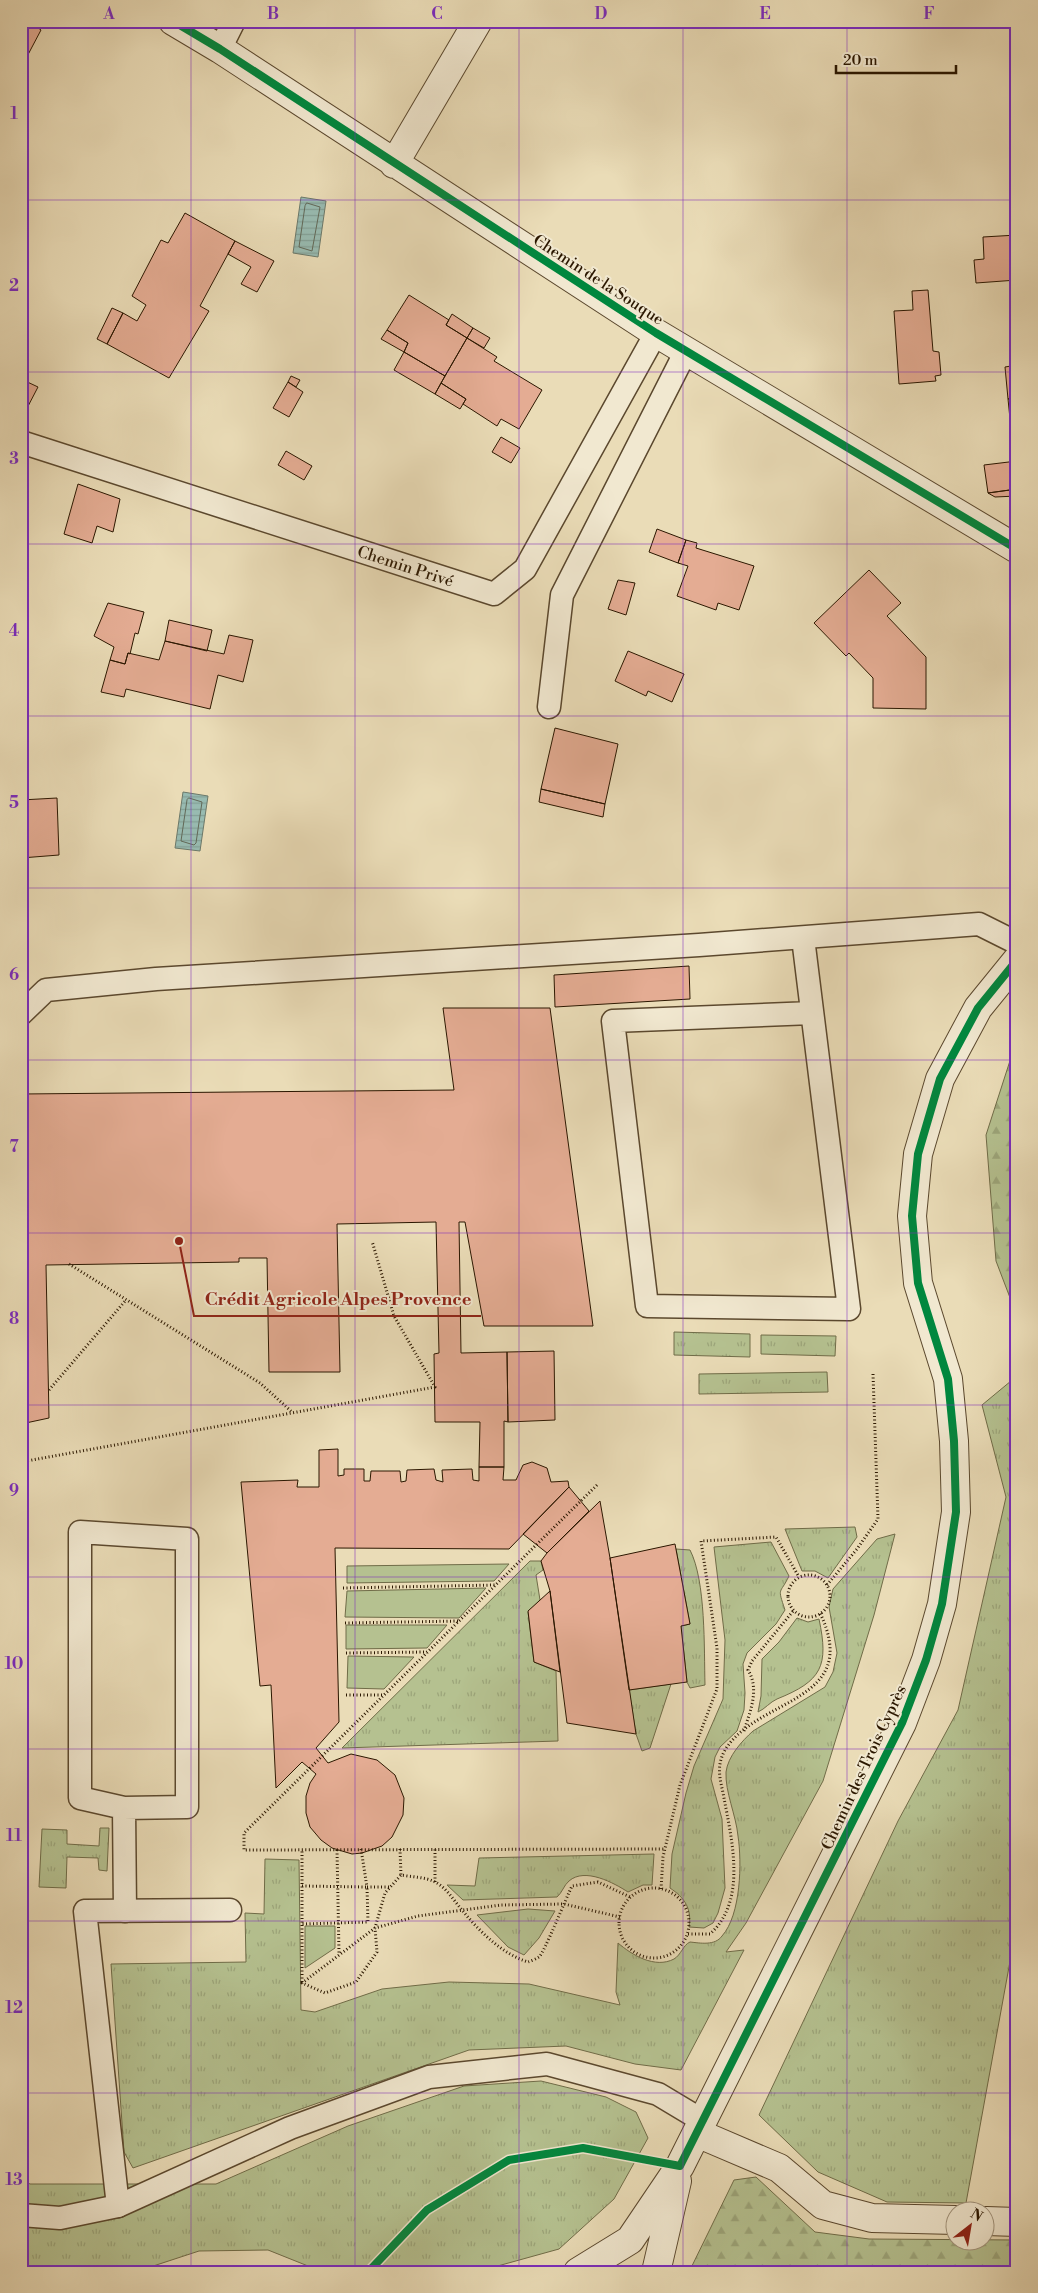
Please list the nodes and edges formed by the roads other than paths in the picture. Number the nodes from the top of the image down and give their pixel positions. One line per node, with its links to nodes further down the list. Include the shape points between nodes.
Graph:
1 (173, 21): 4 (street, Chemin de la Souque)
2 (234, 21): 4 (lane)
3 (478, 21): 5 (street)
4 (220, 49): 5 (street, Chemin de la Souque)
5 (394, 164): 6 (street, Chemin de la Souque)
6 (656, 333): 7 (street, Chemin de la Souque); 8 (lane, Chemin Privé, via 524,569 494,594)
7 (686, 351): 9 (street, Chemin de la Souque); 10 (lane, via 562,595)
8 (21, 442)
9 (1017, 549)
10 (548, 707)
11 (803, 938): 12 (lane, via 979,924); 14 (lane); 15 (lane, via 156,979 46,990)
12 (1017, 943)
13 (1017, 960): 19 (street, Chemin des Trois Cyprès, via 978,1008 940,1079 918,1154 912,1216 918,1283 948,1379 954,1441 956,1512 942,1604 926,1660 902,1723)
14 (812, 1013): 14 (lane, via 849,1309 647,1306 612,1021)
15 (21, 1014)
16 (124, 1808): 16 (lane, via 187,1807 187,1539 80,1532 80,1798); 18 (lane)
17 (230, 1910): 18 (lane)
18 (125, 1911): 21 (lane, via 85,1911)
19 (700, 2127): 20 (street, Chemin des Trois Cyprès); 21 (lane, via 658,2094 546,2064 429,2077 290,2128); 23 (street, via 779,2168 823,2205 872,2218)
20 (680, 2166): 26 (street, Chemin des Trois Cyprès, via 630,2240); 27 (street, Chemin des Trois Cyprès)
21 (118, 2206): 22 (lane, via 60,2218)
22 (21, 2215)
23 (946, 2220)
24 (996, 2221): 25 (street)
25 (1017, 2222)
26 (578, 2272)
27 (656, 2272)

